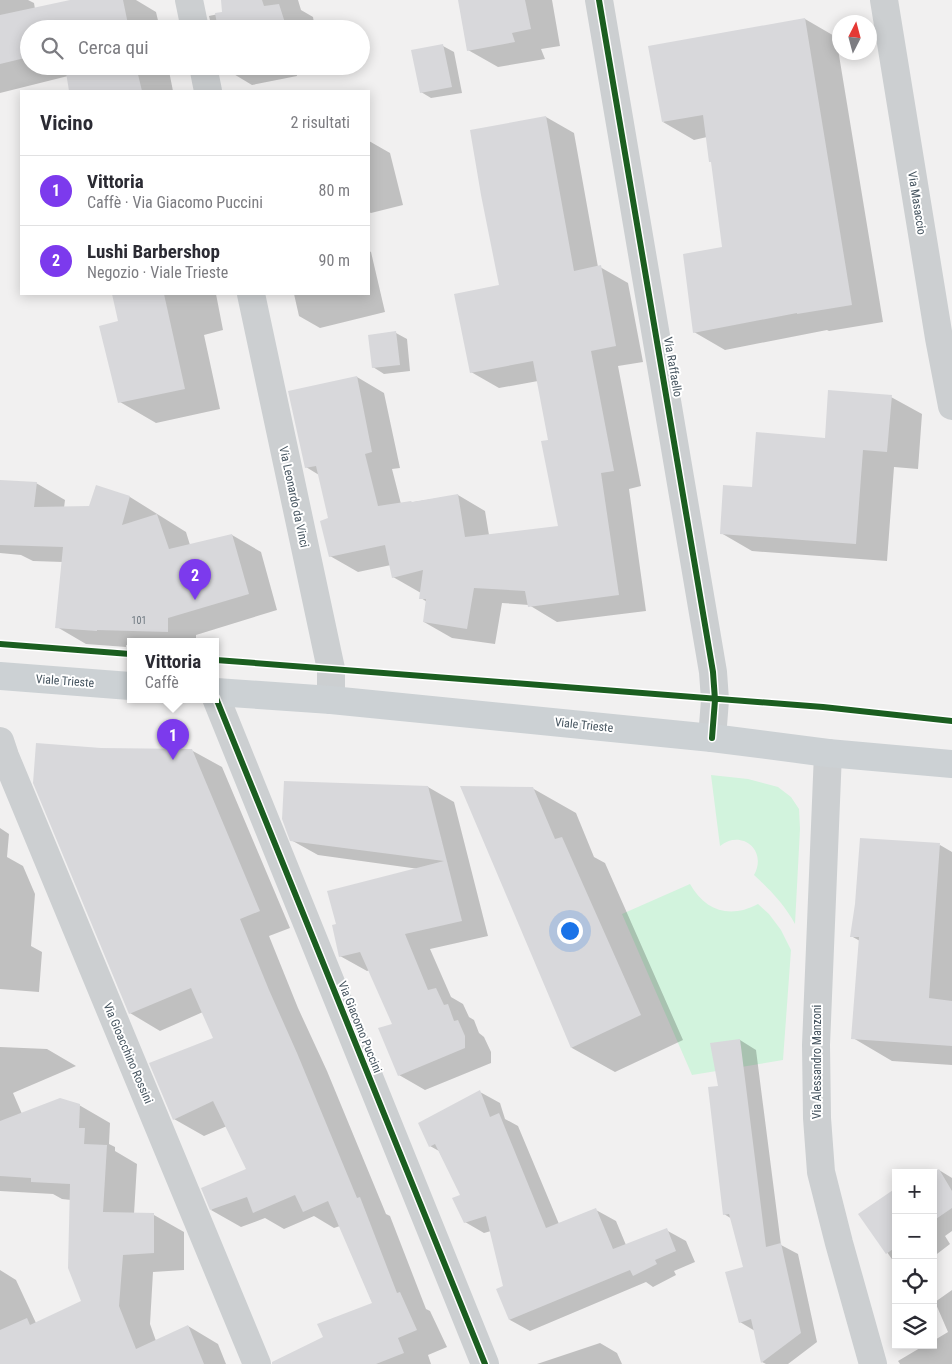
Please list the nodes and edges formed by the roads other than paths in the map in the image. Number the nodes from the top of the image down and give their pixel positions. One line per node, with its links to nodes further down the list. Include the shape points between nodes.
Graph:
1 (188, 0): 4 (street)
2 (600, 0): 14 (street, Via Raffaello, via 713,672)
3 (884, 0): 8 (street, Via Masaccio)
4 (193, 20)
5 (205, 75): 6 (street)
6 (208, 90)
7 (251, 295): 12 (street, Via Leonardo da Vinci, via 331,669)
8 (952, 406)
9 (0, 676): 10 (main road, Viale Trieste)
10 (127, 686)
11 (219, 692): 12 (main road, Viale Trieste)
12 (331, 700): 14 (main road, Viale Trieste)
13 (218, 703): 19 (street, Via Giacomo Puccini)
14 (712, 738): 16 (main road, Viale Trieste)
15 (0, 741): 18 (street, Via Gioacchino Rossini)
16 (828, 753): 17 (main road, Viale Trieste); 20 (street, Via Alessandro Manzoni, via 816,1045 817,1118 821,1172)
17 (952, 764)
18 (257, 1364)
19 (485, 1364)
20 (873, 1364)

